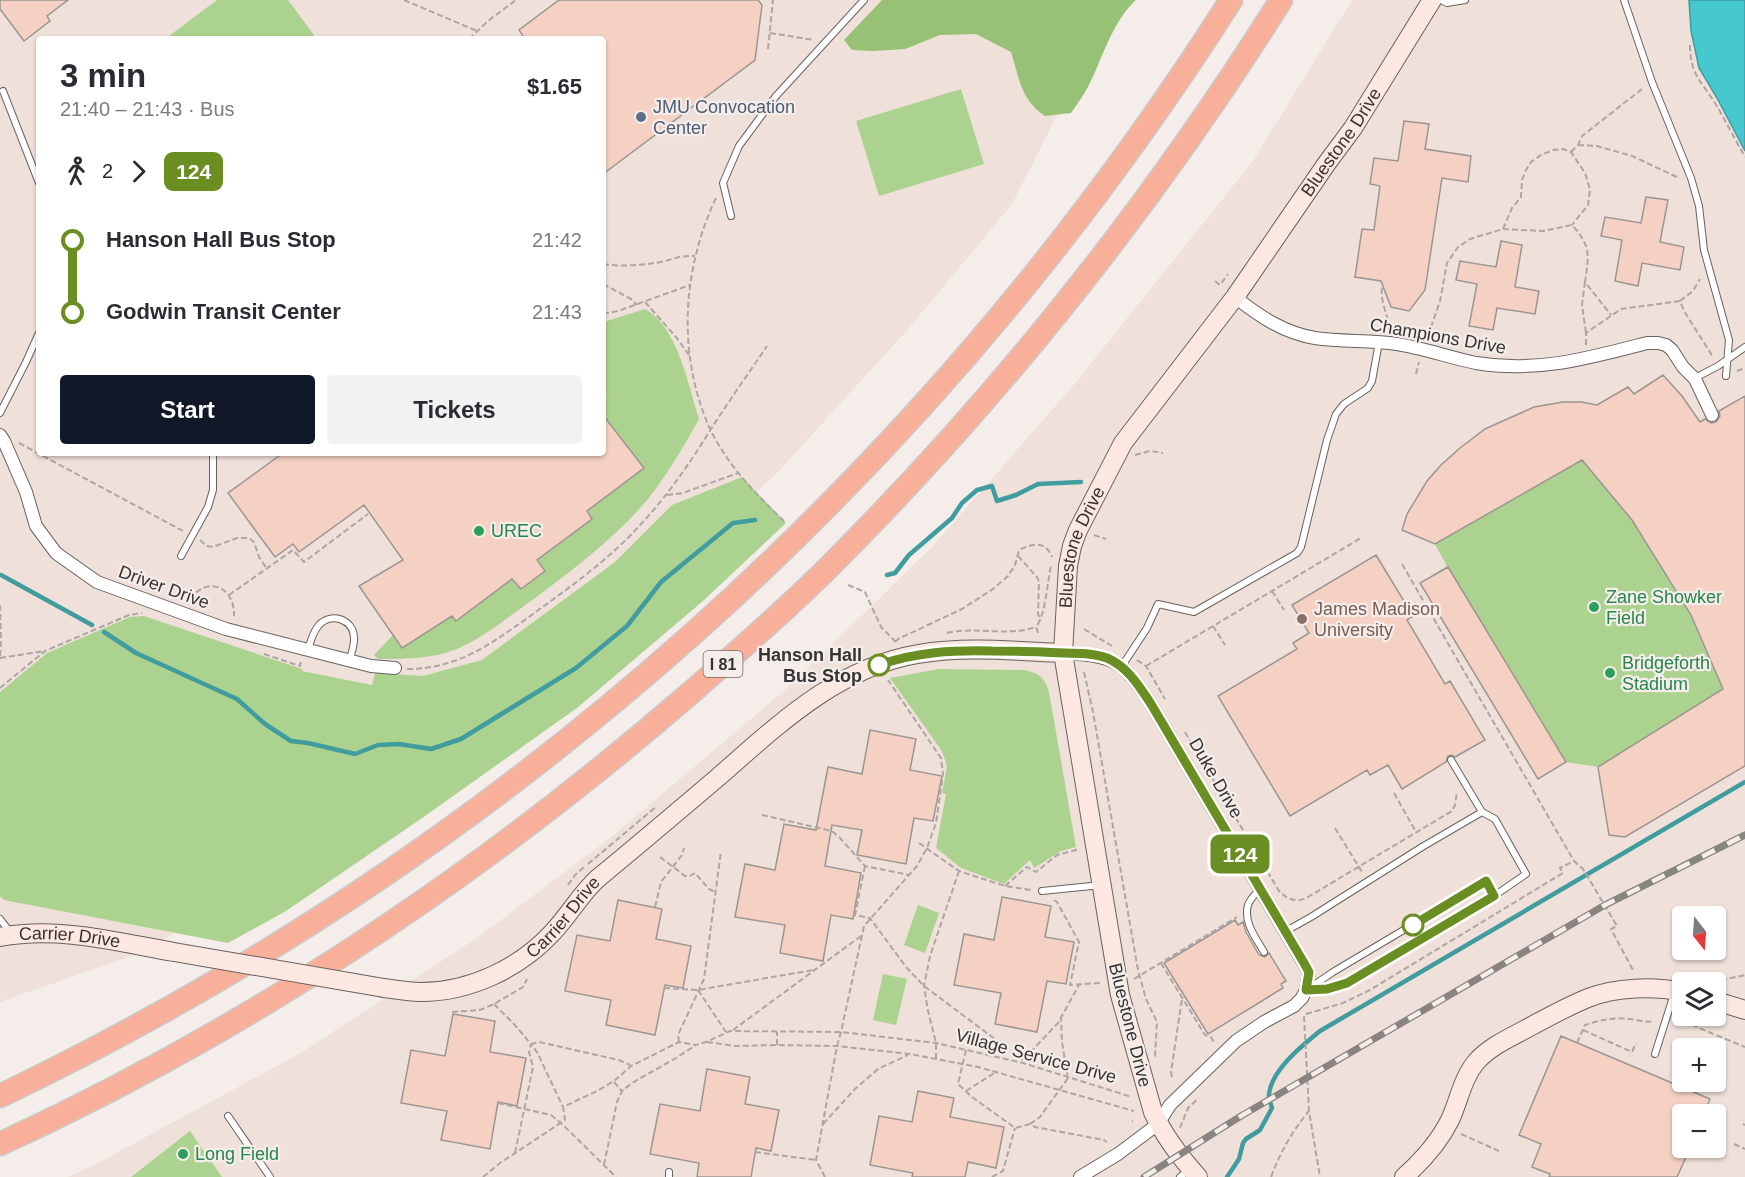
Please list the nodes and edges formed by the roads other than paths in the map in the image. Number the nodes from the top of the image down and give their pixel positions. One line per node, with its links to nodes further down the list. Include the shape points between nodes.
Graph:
1 (864, 0): 10 (lane, via 776,96 739,146 723,183)
2 (1231, 0): 44 (highway, I 81, via 1113,173 948,378 803,531 686,641 505,789 365,888 178,1003)
3 (1281, 0): 47 (highway, I 81, via 1177,157 1038,339 910,483 828,569 758,634 610,761 401,916 291,988 208,1036)
4 (1432, 0): 11 (street, Bluestone Drive, via 1353,128)
5 (1441, 0): 6 (lane)
6 (1465, 0)
7 (1624, 0): 15 (lane, via 1691,178 1704,250 1729,340)
8 (3, 92): 9 (lane)
9 (36, 175)
10 (731, 216)
11 (1235, 297): 13 (street, Champions Drive, via 1268,321 1299,334); 24 (street, Bluestone Drive, via 1123,443 1078,530 1068,566)
12 (36, 340): 18 (lane)
13 (1379, 342): 17 (street, Champions Drive, via 1477,363 1521,367 1558,364 1658,343 1672,350); 26 (lane, via 1368,388 1336,414 1302,547 1194,612 1158,604)
14 (1745, 346): 15 (lane)
15 (1728, 357): 16 (lane); 17 (lane)
16 (1726, 376)
17 (1695, 379): 19 (street, Champions Drive)
18 (0, 413)
19 (1712, 415)
20 (0, 435): 23 (street, Driver Drive, via 26,492 36,526 56,553 97,582 226,629)
21 (213, 456): 22 (lane, via 213,490 208,507)
22 (181, 556)
23 (306, 650): 25 (street, Driver Drive); 25 (lane, via 320,624 339,619 353,631)
24 (1063, 653): 26 (street, via 1099,656); 30 (street, Bluestone Drive); 36 (street, Carrier Drive, bridge, via 940,651 891,660 849,676 793,714 597,879 550,935 527,955 488,978 460,987 422,992 384,988 68,934)
25 (350, 661): 27 (street, Driver Drive)
26 (1122, 666): 31 (street, Duke Drive, via 1151,704)
27 (395, 668)
28 (1451, 760): 29 (lane)
29 (1482, 812): 33 (lane, via 1495,819 1526,874); 35 (lane)
30 (1101, 885): 32 (lane); 46 (street, Bluestone Drive, via 1120,995)
31 (1261, 888): 35 (street, Duke Drive); 37 (lane, via 1248,903 1247,918)
32 (1042, 891)
33 (1494, 896): 38 (lane, via 1347,983); 38 (lane, via 1486,881)
34 (0, 919): 36 (lane)
35 (1286, 931): 38 (street, Duke Drive, via 1309,972)
36 (6, 936)
37 (1264, 952)
38 (1306, 990): 46 (street, via 1294,1006 1236,1041 1170,1105)
39 (1672, 991): 51 (street, via 1640,989 1590,997 1496,1046 1477,1061 1466,1078 1440,1138)
40 (1726, 1004): 42 (street)
41 (1672, 1010): 43 (lane)
42 (1745, 1010)
43 (1655, 1054)
44 (0, 1096)
45 (228, 1116): 49 (lane)
46 (1158, 1124): 48 (street, Bluestone Drive); 50 (street)
47 (0, 1143)
48 (1189, 1174)
49 (270, 1177)
50 (1080, 1177)
51 (1404, 1177)

